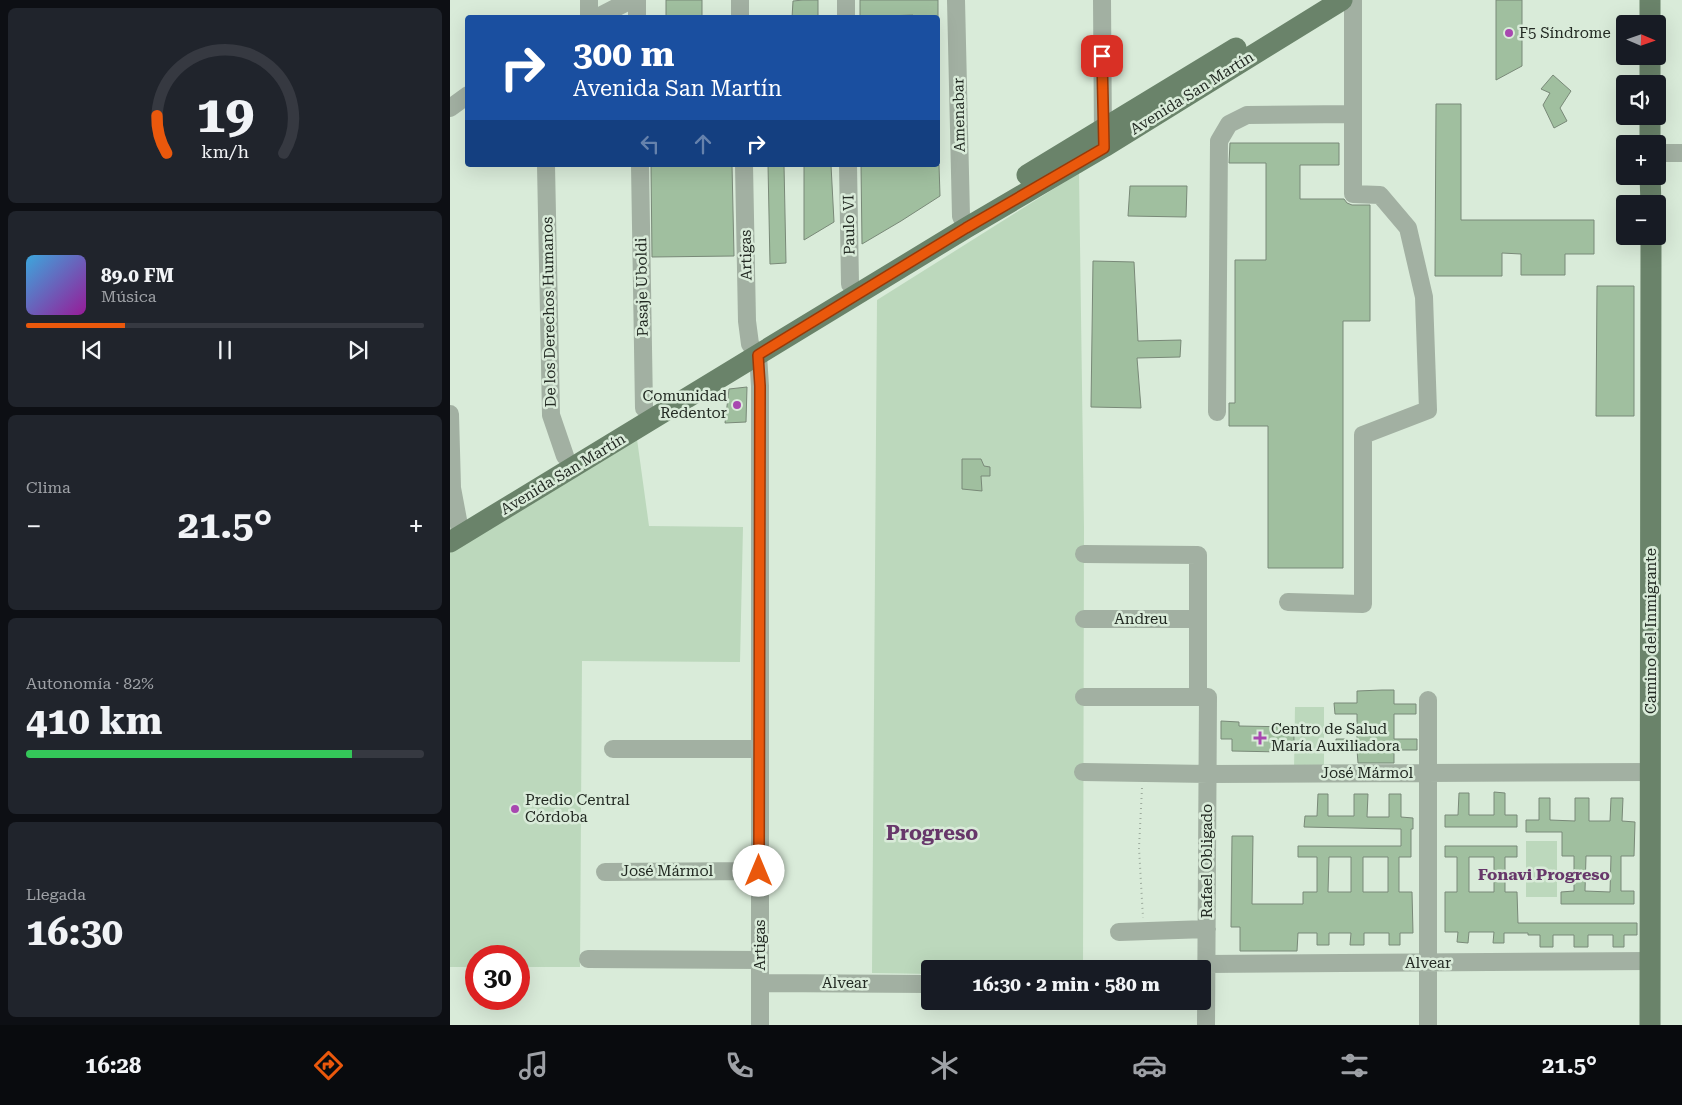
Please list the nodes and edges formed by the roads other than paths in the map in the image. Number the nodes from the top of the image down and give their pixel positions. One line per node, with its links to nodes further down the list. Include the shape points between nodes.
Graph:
1 (589, 0): 12 (street)
2 (631, 0): 13 (street)
3 (637, 0): 14 (street)
4 (740, 0): 15 (street)
5 (846, 0): 16 (street)
6 (956, 0): 28 (street, Amenabar)
7 (1102, 0): 21 (street)
8 (1315, 0): 21 (main road, Avenida San Martín)
9 (1342, 0): 21 (main road, Avenida San Martín)
10 (1353, 0): 20 (street)
11 (1650, 0): 17 (main road)
12 (590, 15)
13 (602, 15)
14 (637, 15)
15 (740, 15)
16 (846, 15)
17 (1650, 15)
18 (465, 97): 19 (street)
19 (450, 108)
20 (1352, 114): 33 (street, via 1247,115 1229,124 1219,141); 38 (street, via 1353,194 1380,195 1408,228 1424,297 1428,410 1363,435 1363,604)
21 (1103, 138): 28 (main road, Avenida San Martín)
22 (1666, 153): 23 (street)
23 (1682, 153)
24 (546, 167): 35 (street, De los Derechos Humanos, via 551,415)
25 (640, 167): 32 (street, Pasaje Uboldi)
26 (744, 167): 31 (street, Artigas, via 747,321)
27 (848, 167): 30 (street, Paulo VI)
28 (963, 222): 30 (main road, Avenida San Martín); 31 (main road, Avenida San Martín)
29 (1651, 245): 47 (main road, Camino del Inmigrante)
30 (850, 284): 31 (main road, Avenida San Martín)
31 (754, 350): 32 (main road, Avenida San Martín); 36 (main road, Avenida San Martín); 45 (street, Artigas, via 760,386)
32 (644, 408): 35 (main road, Avenida San Martín)
33 (1216, 412)
34 (450, 414): 36 (street)
35 (565, 456): 36 (main road, Avenida San Martín)
36 (454, 531)
37 (1084, 554): 40 (street, Rafael Obligado, via 1198,555)
38 (1288, 602)
39 (1084, 619): 40 (street, Andreu)
40 (1198, 619): 42 (street, Rafael Obligado)
41 (1084, 697): 42 (street)
42 (1203, 697): 49 (street, Rafael Obligado)
43 (1428, 700): 48 (street)
44 (613, 748): 45 (street)
45 (759, 749): 50 (street, Artigas)
46 (1083, 772): 49 (street, José Mármol)
47 (1650, 772): 48 (street, José Mármol); 57 (main road, Camino del Inmigrante)
48 (1427, 773): 49 (street, José Mármol); 58 (street)
49 (1208, 774): 52 (street, Rafael Obligado)
50 (759, 871): 51 (street, José Mármol); 55 (street, Artigas)
51 (605, 872)
52 (1207, 929): 53 (street); 56 (street, Rafael Obligado)
53 (1119, 932)
54 (588, 959): 55 (street)
55 (760, 960): 60 (street, Artigas)
56 (1206, 960)
57 (1650, 961): 58 (street, Alvear); 66 (main road, Camino del Inmigrante)
58 (1428, 963): 59 (street, Alvear); 65 (street)
59 (1211, 964)
60 (760, 983): 61 (street, Alvear); 63 (street, Artigas)
61 (921, 984)
62 (1205, 1010): 64 (street, Rafael Obligado)
63 (760, 1025)
64 (1206, 1025)
65 (1428, 1025)
66 (1650, 1025)

